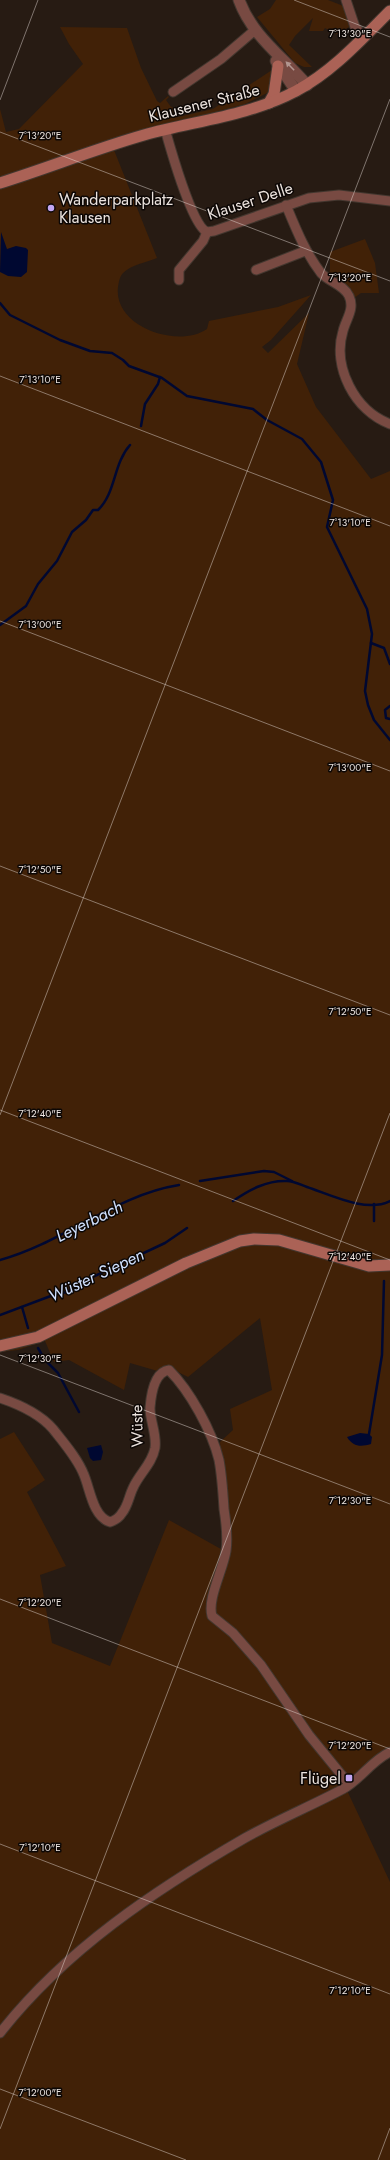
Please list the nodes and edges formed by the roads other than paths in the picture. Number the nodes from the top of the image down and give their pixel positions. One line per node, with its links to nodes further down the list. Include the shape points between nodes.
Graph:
1 (239, 0): 4 (street)
2 (346, 0): 5 (street, via 355,27)
3 (390, 11): 5 (main road, Klausener Straße)
4 (255, 30): 6 (street); 10 (street, via 221,59)
5 (364, 37): 8 (main road, Klausener Straße, via 330,69)
6 (271, 50): 7 (street); 8 (street, one-way to 6, via 283,58)
7 (278, 66): 9 (street); 11 (main road, via 274,94)
8 (307, 85): 9 (main road, Klausener Straße)
9 (296, 91): 11 (main road, Klausener Straße)
10 (173, 92)
11 (269, 103): 12 (main road, Klausener Straße)
12 (165, 130): 13 (main road, Klausener Straße); 16 (street, Klauser Delle, via 196,222)
13 (0, 183)
14 (390, 201): 15 (street, Klauser Delle, via 327,195)
15 (286, 205): 16 (street, Klauser Delle); 17 (street)
16 (207, 232): 19 (street, via 204,241 179,270)
17 (305, 251): 18 (street); 20 (street, via 323,274 350,297 351,310 343,331 341,352 348,385 357,400 369,412)
18 (256, 270)
19 (179, 280)
20 (390, 424)
21 (390, 1265): 22 (main road, via 369,1266 279,1240 240,1241 186,1263 38,1337)
22 (0, 1346)
23 (0, 1398): 25 (street, Wüste, via 33,1413 52,1428 84,1475 101,1517 110,1522 116,1520 124,1511 133,1487 152,1459 156,1440 150,1409 156,1381 159,1373 169,1370 173,1374 191,1399 219,1460 226,1519 226,1550 211,1604 211,1613 262,1665 306,1730)
24 (390, 1752): 25 (street, via 370,1765)
25 (349, 1784): 26 (street, via 246,1838 158,1892 95,1937 39,1987)
26 (0, 2033)

